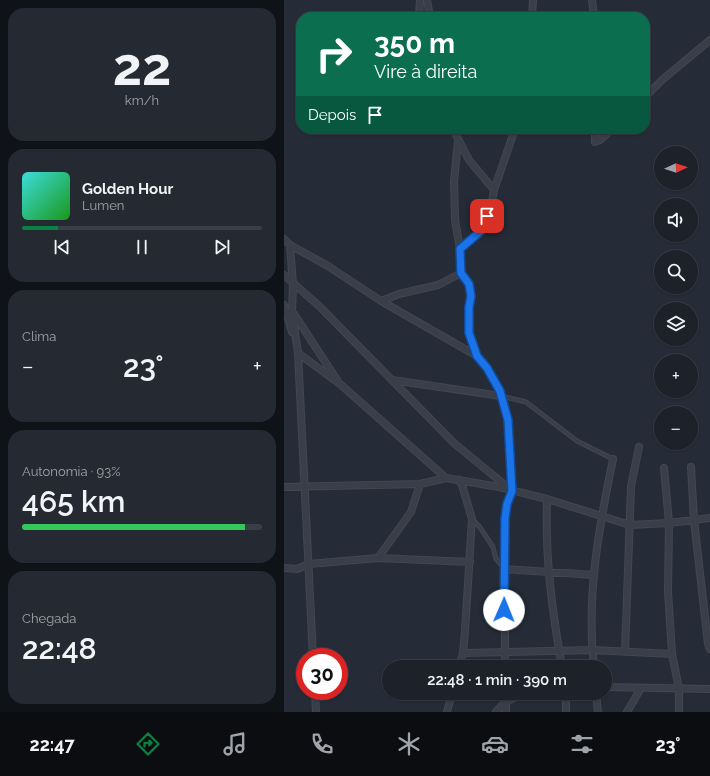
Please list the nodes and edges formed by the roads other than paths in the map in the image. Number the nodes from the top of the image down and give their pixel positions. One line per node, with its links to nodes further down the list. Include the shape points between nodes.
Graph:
1 (420, 0): 5 (street)
2 (427, 0): 6 (street)
3 (533, 0): 7 (street)
4 (592, 0): 8 (street)
5 (419, 12)
6 (429, 12)
7 (532, 12)
8 (593, 12)
9 (710, 40): 10 (street)
10 (650, 92)
11 (455, 134): 15 (street)
12 (513, 134): 16 (street)
13 (595, 134): 14 (street, via 595,142)
14 (607, 134)
15 (458, 141): 16 (street, via 469,160); 19 (street, via 454,181 455,220)
16 (494, 190): 19 (street, via 482,230)
17 (284, 239): 18 (street)
18 (290, 245): 22 (street); 23 (street, via 328,266)
19 (460, 249): 20 (street)
20 (461, 273): 23 (street, via 438,285); 27 (street, via 469,284 469,333)
21 (284, 275): 22 (street)
22 (293, 284): 25 (street); 28 (street, via 319,306)
23 (381, 301): 27 (street)
24 (284, 304): 25 (street); 26 (street)
25 (292, 312): 26 (street); 29 (street)
26 (298, 353): 29 (street); 39 (street)
27 (477, 356): 30 (street, via 487,368)
28 (392, 380): 30 (street); 40 (street, via 455,444)
29 (340, 384): 35 (street)
30 (501, 396): 32 (lane, via 526,402 577,441); 40 (street, via 508,420)
31 (639, 447): 47 (street, via 631,486)
32 (613, 459): 42 (street)
33 (691, 467): 45 (street)
34 (664, 468): 46 (street)
35 (446, 478): 36 (street); 37 (street)
36 (459, 480): 40 (street); 44 (street)
37 (420, 484): 39 (street); 48 (street, via 411,512)
38 (284, 487): 39 (street)
39 (304, 487): 50 (street)
40 (512, 491): 41 (street); 52 (street, via 505,518)
41 (547, 499): 42 (street); 53 (street)
42 (601, 516): 47 (street); 54 (street)
43 (710, 518): 45 (street)
44 (472, 519): 49 (street); 52 (lane, via 493,547 496,559)
45 (694, 520): 46 (street); 56 (street)
46 (669, 523): 47 (street); 62 (street, via 668,591)
47 (630, 525): 60 (street)
48 (378, 558): 49 (street); 50 (street)
49 (470, 562): 61 (street)
50 (309, 564): 51 (street, via 298,569); 55 (street)
51 (284, 568)
52 (505, 570): 53 (street); 59 (street)
53 (548, 573): 54 (street); 57 (street)
54 (594, 575): 58 (street)
55 (314, 648)
56 (710, 649)
57 (559, 650): 58 (street); 59 (street); 65 (street)
58 (592, 650): 60 (street); 66 (street)
59 (504, 652): 61 (street); 64 (street)
60 (625, 652): 62 (street)
61 (463, 653): 63 (street)
62 (672, 654): 69 (street)
63 (461, 660)
64 (505, 660)
65 (561, 660)
66 (593, 660)
67 (612, 687): 68 (street)
68 (641, 688): 69 (street); 82 (street)
69 (679, 689): 70 (street); 83 (street)
70 (710, 689)
71 (315, 700): 76 (street)
72 (450, 700): 77 (street)
73 (506, 700): 78 (street); 79 (street)
74 (566, 700): 80 (street)
75 (597, 700): 81 (street)
76 (316, 712)
77 (447, 712)
78 (496, 712)
79 (506, 712)
80 (566, 712)
81 (598, 712)
82 (627, 712)
83 (679, 712)

